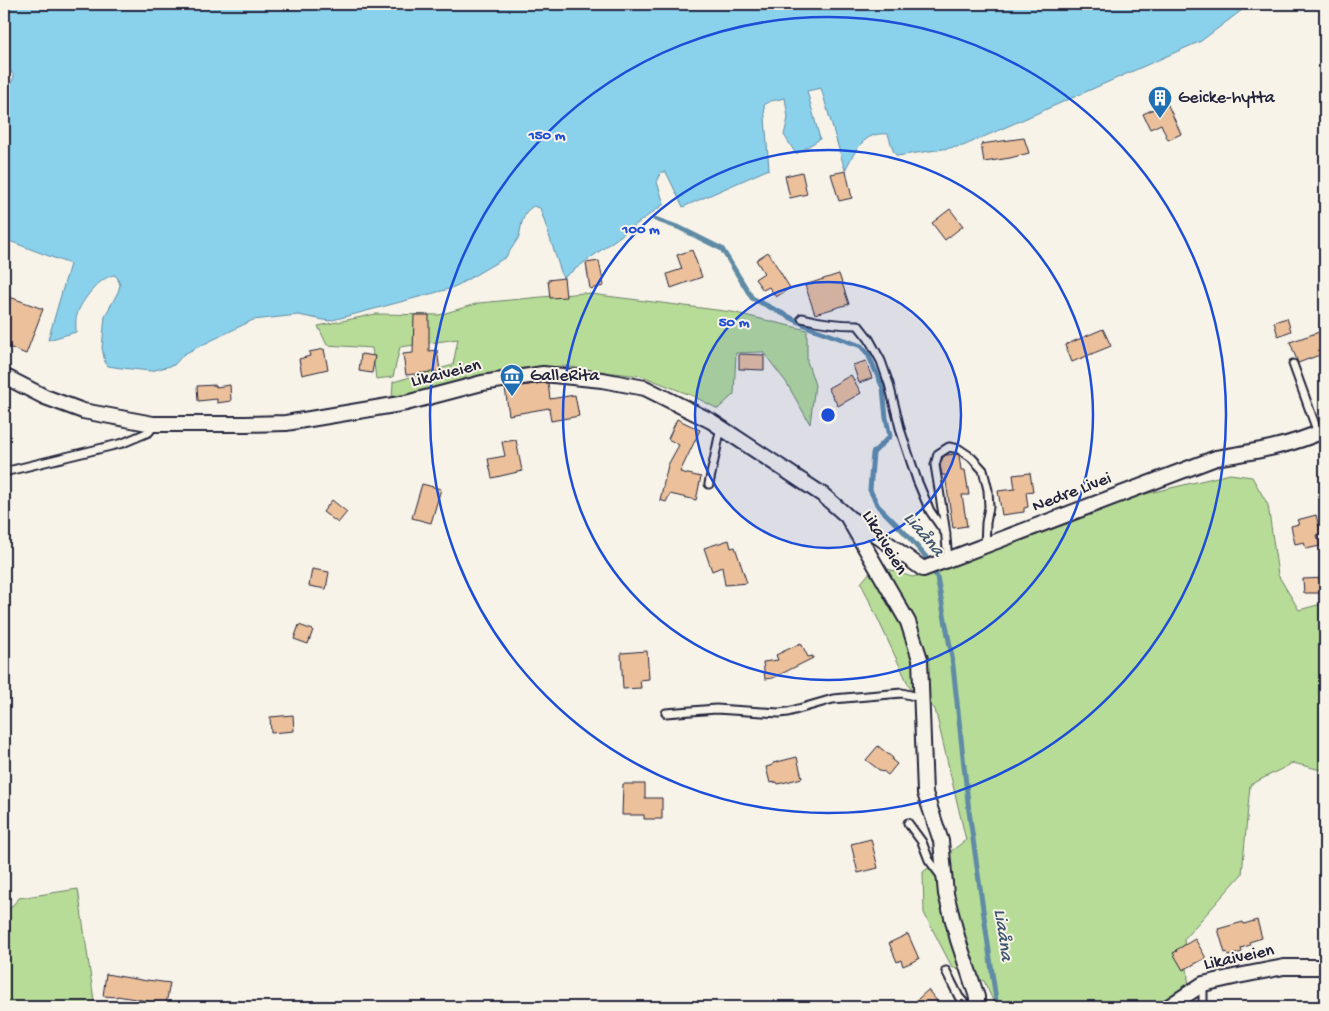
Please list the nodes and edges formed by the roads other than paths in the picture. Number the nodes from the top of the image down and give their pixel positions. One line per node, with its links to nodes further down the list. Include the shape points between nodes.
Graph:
1 (802, 318): 10 (lane, via 858,325 869,339 889,384 917,480 930,512)
2 (1293, 364): 6 (lane)
3 (4, 376): 4 (street, Likaiveien, via 82,411)
4 (153, 424): 5 (street, Likaiveien, via 286,423 406,403 482,383 544,374 645,388); 7 (lane, via 148,432 123,443)
5 (721, 427): 8 (lane); 9 (street, Likaiveien, via 823,494)
6 (1322, 434): 11 (street, Nedre Livei, via 1216,458)
7 (4, 472)
8 (708, 484)
9 (847, 516): 12 (street, Nedre Livei, via 923,569); 13 (street, Likaiveien, via 908,622 920,659)
10 (946, 534): 11 (lane, via 935,465 938,454 949,447 971,457 983,470 989,507); 12 (lane)
11 (985, 546): 12 (street, Nedre Livei)
12 (948, 560)
13 (922, 698): 14 (lane, via 894,693 833,699 779,713 716,709); 16 (street, Likaiveien, via 925,793 941,841)
14 (666, 714)
15 (908, 823): 16 (lane)
16 (945, 881): 21 (street, Likaiveien)
17 (1325, 968): 19 (street, Likaiveien, via 1284,967)
18 (946, 971): 20 (lane)
19 (1203, 984): 22 (street, Likaiveien); 23 (lane)
20 (968, 1007)
21 (977, 1007)
22 (1168, 1007)
23 (1203, 1007)

